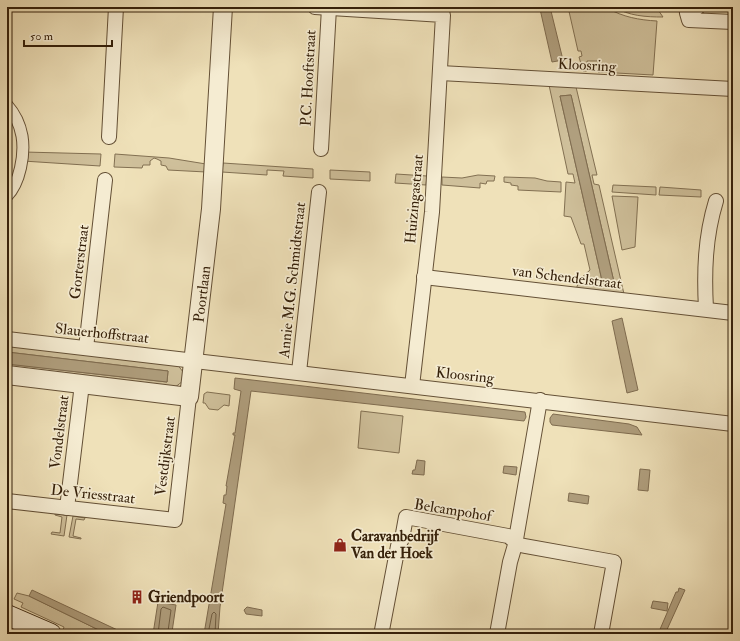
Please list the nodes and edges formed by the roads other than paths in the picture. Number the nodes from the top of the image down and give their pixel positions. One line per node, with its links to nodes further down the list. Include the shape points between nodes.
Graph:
1 (116, 7): 9 (street)
2 (223, 7): 20 (street, Poortlaan, via 211,209)
3 (322, 7): 6 (street, Huizingastraat, via 443,14); 10 (street, P.C. Hooftstraat)
4 (698, 7): 5 (street, via 687,13 689,20)
5 (733, 22)
6 (440, 73): 7 (street, Kloosring); 15 (street, Huizingastraat, via 432,212)
7 (733, 90)
8 (7, 105): 13 (street, via 15,116 22,138 20,170 17,181)
9 (109, 137)
10 (321, 150)
11 (105, 180): 19 (street, Gorterstraat)
12 (319, 192): 21 (street, Annie M.G. Schmidtstraat)
13 (7, 196)
14 (716, 201): 16 (street, via 705,256)
15 (424, 277): 16 (street, van Schendelstraat); 24 (street, Huizingastraat)
16 (706, 309): 17 (street, van Schendelstraat)
17 (733, 312)
18 (7, 339): 19 (street, Slauerhoffstraat)
19 (86, 348): 20 (street, Slauerhoffstraat)
20 (194, 360): 21 (street, Kloosring); 25 (street, Poortlaan)
21 (298, 372): 24 (street, Kloosring)
22 (7, 375): 23 (street)
23 (82, 384): 25 (street); 29 (street, Vondelstraat)
24 (412, 386): 26 (street, Kloosring)
25 (189, 397): 30 (street, Vestdijkstraat)
26 (540, 400): 27 (street, Kloosring); 31 (street)
27 (733, 424)
28 (7, 501): 29 (street, De Vriesstraat)
29 (67, 508): 30 (street, De Vriesstraat)
30 (175, 520)
31 (515, 541): 36 (street, Belcampohof, via 508,536 406,518 398,546); 37 (street); 38 (street, Belcampohof, via 525,546 614,562)
32 (7, 615): 35 (main road)
33 (7, 628): 34 (main road)
34 (25, 634)
35 (51, 634)
36 (383, 634)
37 (497, 634)
38 (601, 634)

